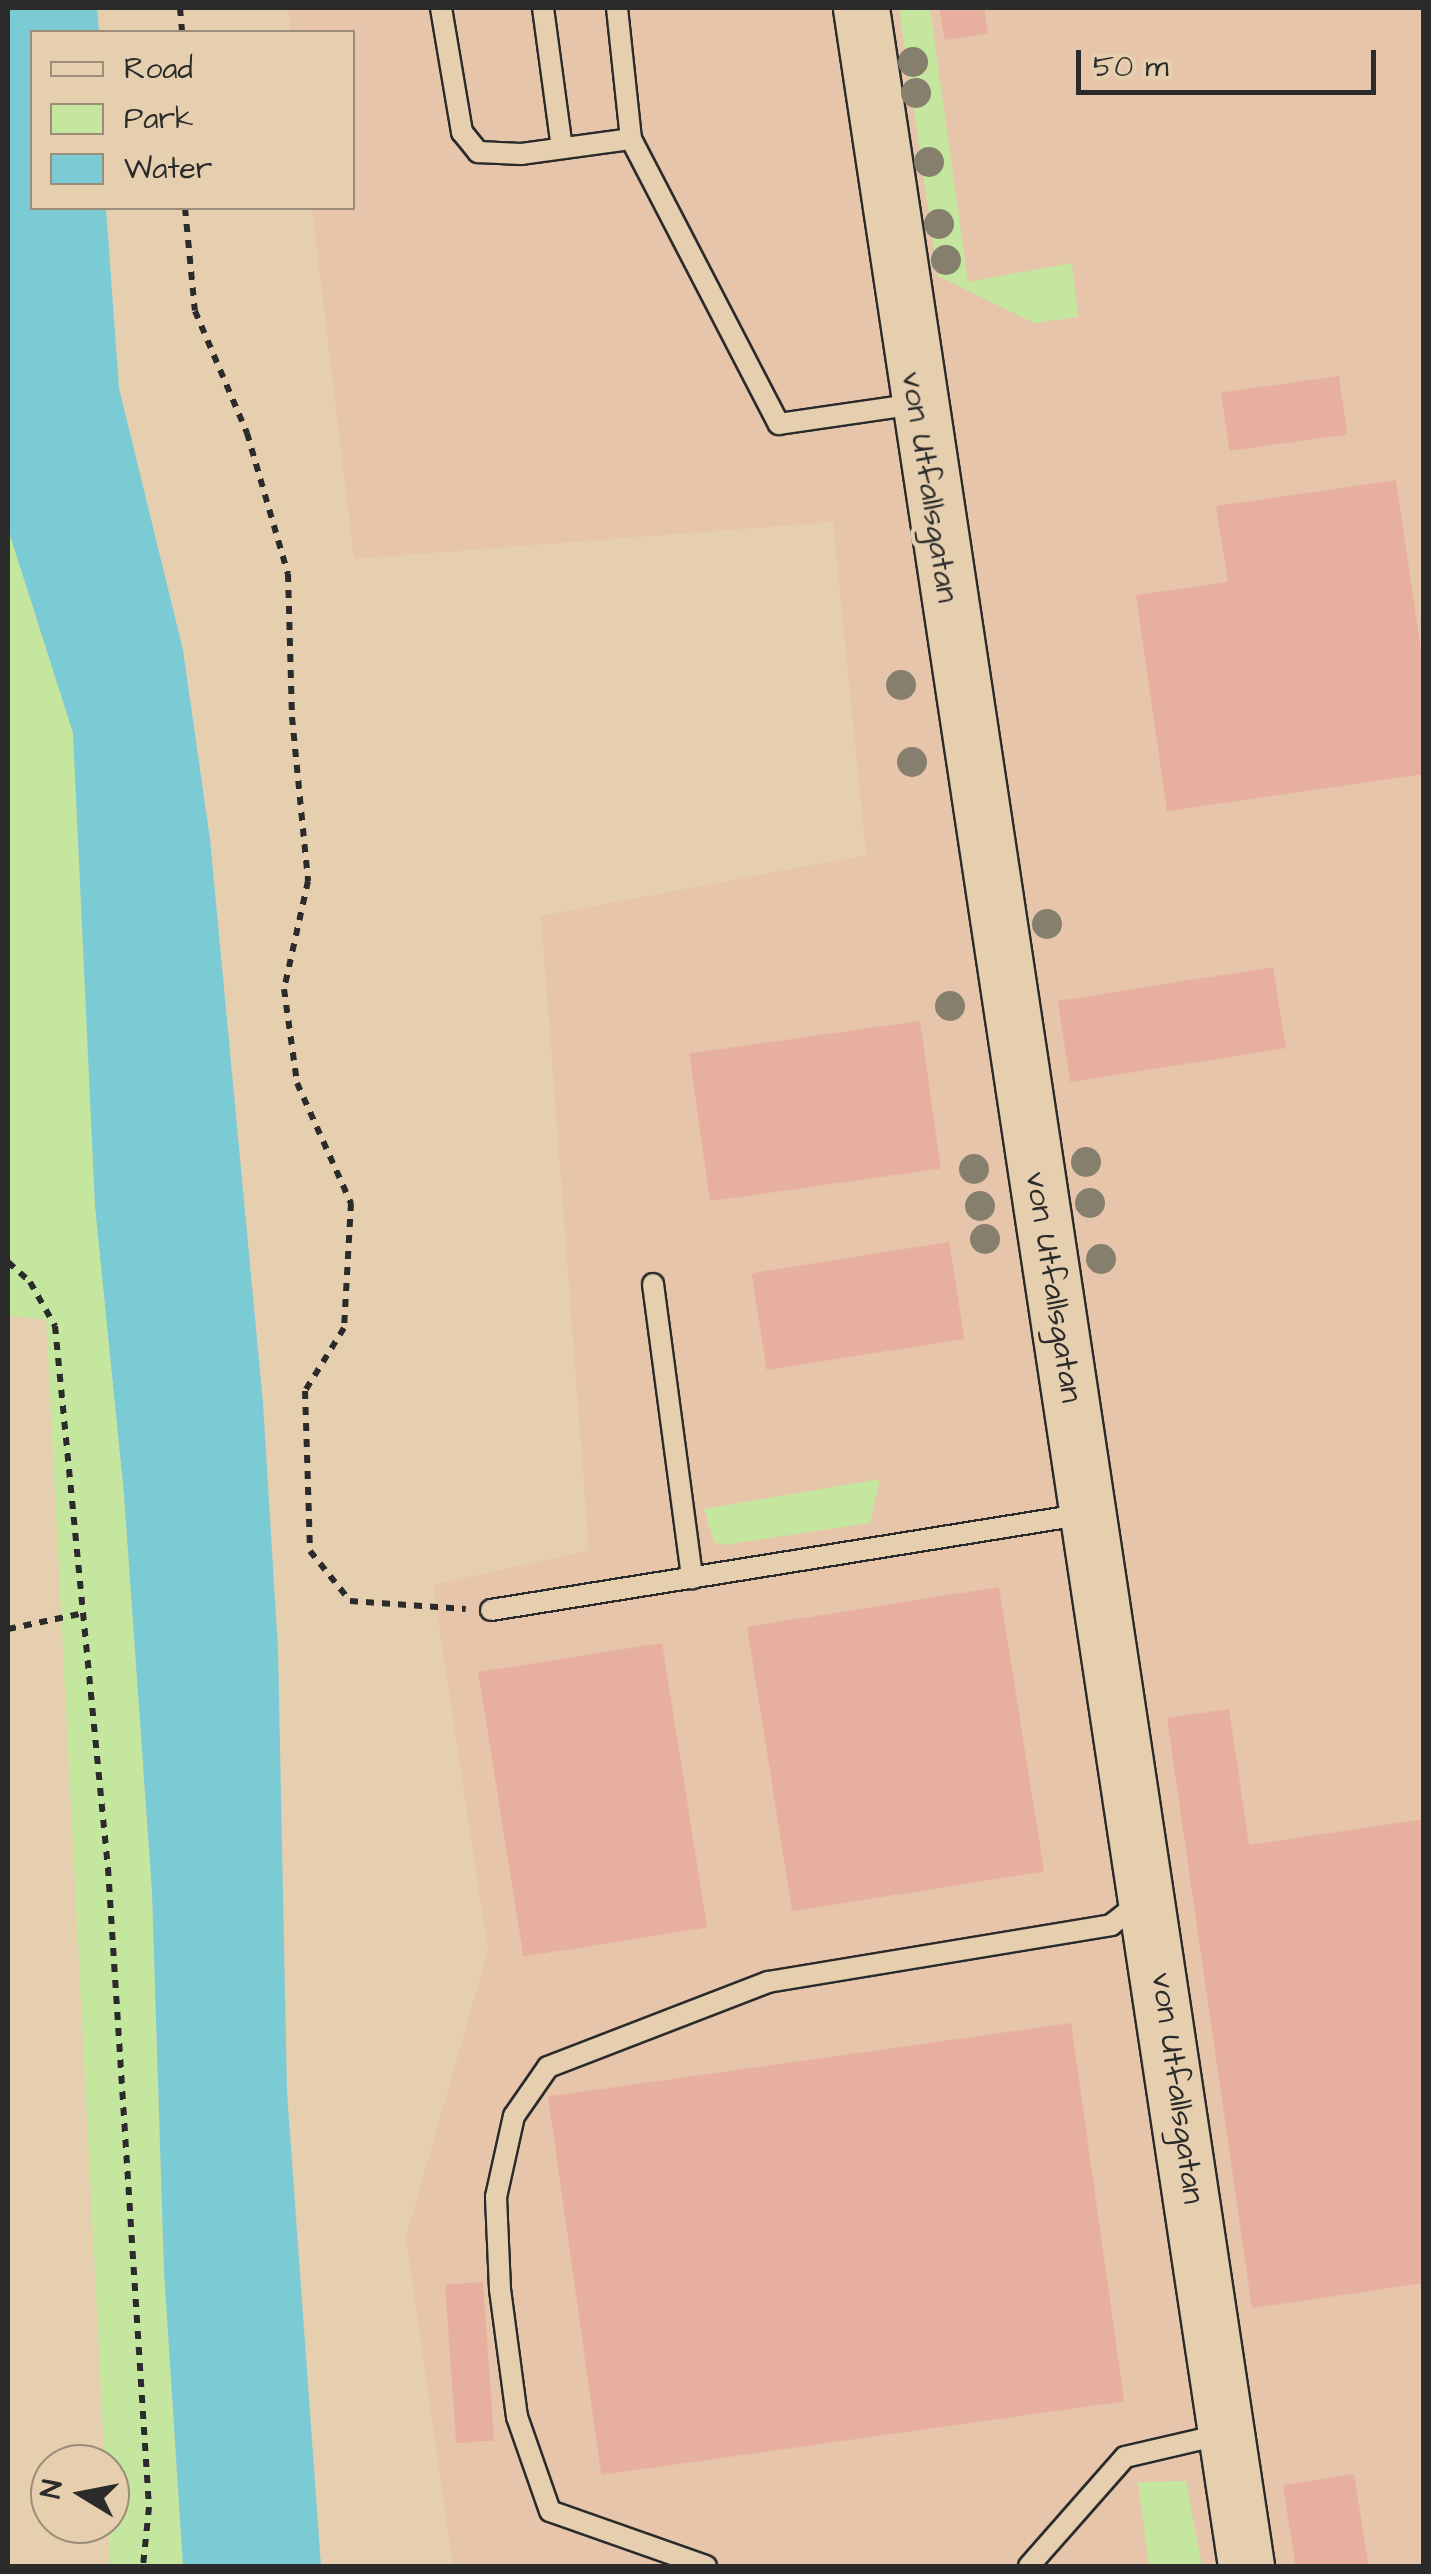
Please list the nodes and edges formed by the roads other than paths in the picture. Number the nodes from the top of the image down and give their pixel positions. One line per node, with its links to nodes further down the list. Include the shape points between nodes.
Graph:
1 (441, 8): 6 (lane, via 462,132 478,152)
2 (543, 8): 6 (lane)
3 (617, 8): 5 (lane)
4 (861, 8): 7 (street, von Utfallsgatan)
5 (631, 139): 6 (lane); 7 (lane, via 779,424)
6 (562, 148)
7 (916, 404): 9 (street, von Utfallsgatan)
8 (653, 1284): 10 (lane)
9 (1088, 1513): 10 (lane); 12 (street, von Utfallsgatan)
10 (692, 1578): 11 (lane)
11 (491, 1610)
12 (1150, 1895): 13 (street, von Utfallsgatan); 14 (lane, via 1111,1925 768,1982 548,2067 514,2116 496,2197 500,2289 517,2417 550,2512)
13 (1225, 2434): 15 (lane, via 1124,2457); 16 (street, von Utfallsgatan)
14 (706, 2566)
15 (1029, 2566)
16 (1246, 2566)

